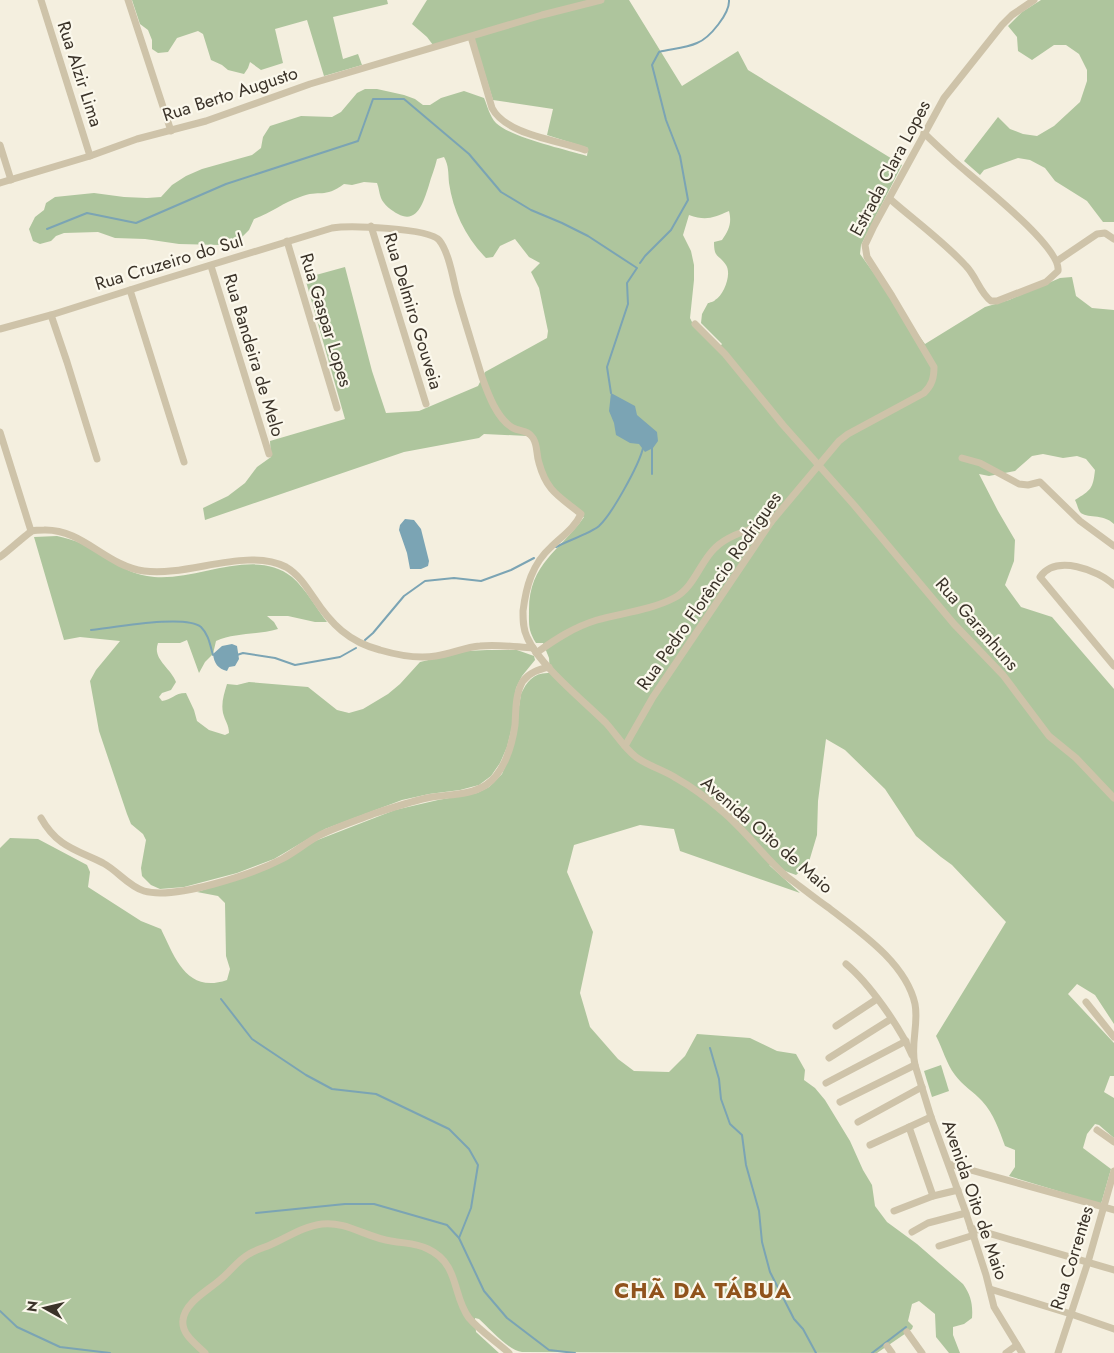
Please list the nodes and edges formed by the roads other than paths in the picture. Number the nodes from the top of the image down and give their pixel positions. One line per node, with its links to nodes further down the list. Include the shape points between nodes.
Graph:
1 (41, 0): 10 (street, Rua Alzir Lima)
2 (128, 0): 6 (street)
3 (601, 0): 5 (street, Rua Berto Augusto)
4 (1034, 0): 7 (street, Estrada Clara Lopes, via 1012,15 981,50 944,98)
5 (471, 37): 6 (street, Rua Berto Augusto, via 310,84); 9 (street, via 492,108 498,118 532,134)
6 (171, 131): 10 (street, Rua Berto Augusto)
7 (924, 133): 13 (street, Estrada Clara Lopes); 17 (street, via 1009,208)
8 (0, 146): 11 (street)
9 (585, 150)
10 (90, 156): 11 (street, Rua Berto Augusto)
11 (11, 180): 12 (street, Rua Berto Augusto)
12 (0, 183)
13 (890, 199): 17 (street, via 968,268 991,301 1046,282 1059,269); 23 (street, Estrada Clara Lopes, via 868,238 865,252)
14 (371, 226): 16 (street, Rua Cruzeiro do Sul, via 322,230); 24 (street, Rua Delmiro Gouveia); 37 (street, Rua Cruzeiro do Sul, via 424,234 441,243 482,377 496,409 506,423 530,433 536,442 538,462 549,487 581,514 571,530 540,558 529,579 523,621)
15 (1114, 239): 17 (street, via 1104,233 1097,234)
16 (287, 241): 18 (street, Rua Cruzeiro do Sul); 25 (street, Rua Gaspar Lopes)
17 (1057, 261)
18 (211, 266): 19 (street, Rua Cruzeiro do Sul); 27 (street, Rua Bandeira de Melo)
19 (130, 290): 20 (street, Rua Cruzeiro do Sul); 30 (street)
20 (51, 315): 22 (street, Rua Cruzeiro do Sul); 29 (street)
21 (695, 324): 31 (street, Rua Garanhuns, via 726,354)
22 (0, 329)
23 (934, 367): 31 (street, Rua Pedro Florêncio Rodrigues, via 933,381 926,391 848,434)
24 (426, 404)
25 (337, 408)
26 (0, 432): 33 (street)
27 (269, 454)
28 (962, 458): 34 (street, via 980,463 1020,484 1040,482 1080,521)
29 (97, 460)
30 (184, 462)
31 (819, 467): 32 (street, Rua Pedro Florêncio Rodrigues); 41 (street, Rua Garanhuns, via 954,624 1003,675 1048,736 1076,758)
32 (771, 522): 37 (street, via 717,546 686,589 674,598 597,620 571,630); 40 (street, Rua Pedro Florêncio Rodrigues, via 653,697)
33 (31, 531): 35 (street); 37 (street, via 54,530 70,534 123,566 143,572 169,573 253,560 283,566 305,584 328,618 344,634 382,651 430,657 483,646)
34 (1114, 546)
35 (0, 557)
36 (1114, 585): 38 (street, via 1098,575 1062,565 1045,571 1040,578)
37 (535, 651): 39 (street, Avenida Oito de Maio)
38 (1114, 666)
39 (549, 667): 40 (street, Avenida Oito de Maio); 42 (street, via 532,673 522,682 507,756 495,776 485,785 382,811 318,836 272,864 214,884 165,893 141,890 104,864 61,843)
40 (625, 746): 50 (street, Avenida Oito de Maio, via 637,758 676,777 720,809 786,876 882,951 908,985 915,1004)
41 (1114, 798)
42 (41, 818)
43 (846, 964): 44 (street)
44 (877, 999): 46 (street); 47 (street)
45 (1086, 1002): 48 (street)
46 (891, 1019): 49 (street); 51 (street)
47 (836, 1026)
48 (1114, 1037)
49 (906, 1041): 50 (street); 53 (street)
50 (913, 1057): 52 (street, Avenida Oito de Maio)
51 (829, 1058)
52 (915, 1065): 54 (street, Avenida Oito de Maio); 55 (street)
53 (826, 1083)
54 (922, 1087): 56 (street, Avenida Oito de Maio); 57 (street)
55 (840, 1102)
56 (931, 1117): 58 (street); 62 (street, Avenida Oito de Maio)
57 (858, 1122)
58 (908, 1127): 61 (street); 65 (street)
59 (1097, 1130): 60 (street)
60 (1114, 1142)
61 (870, 1145)
62 (949, 1164): 64 (street, Avenida Oito de Maio); 66 (street)
63 (1114, 1171): 66 (street, Rua Correntes)
64 (958, 1190): 65 (street); 69 (street, Avenida Oito de Maio)
65 (933, 1196): 68 (street)
66 (1103, 1207): 67 (street); 73 (street, Rua Correntes)
67 (1114, 1210)
68 (894, 1211)
69 (966, 1213): 70 (street, via 928,1223); 71 (street, Avenida Oito de Maio)
70 (912, 1232)
71 (972, 1232): 72 (street); 73 (street); 75 (street, Avenida Oito de Maio)
72 (939, 1246)
73 (1088, 1262): 74 (street); 76 (street, Rua Correntes)
74 (1114, 1270)
75 (990, 1289): 76 (street); 79 (street, Avenida Oito de Maio, via 997,1313)
76 (1072, 1314): 77 (street); 87 (street, Rua Correntes)
77 (1114, 1329)
78 (907, 1332): 84 (street)
79 (1017, 1345): 85 (street); 86 (street, Avenida Oito de Maio)
80 (887, 1346): 83 (street)
81 (205, 1353): 82 (street, via 185,1333 184,1315 190,1306 251,1252 308,1228 330,1223 391,1241 420,1245 440,1256 452,1274 470,1319)
82 (509, 1353)
83 (892, 1353)
84 (922, 1353)
85 (1006, 1353)
86 (1022, 1353)
87 (1058, 1353)

